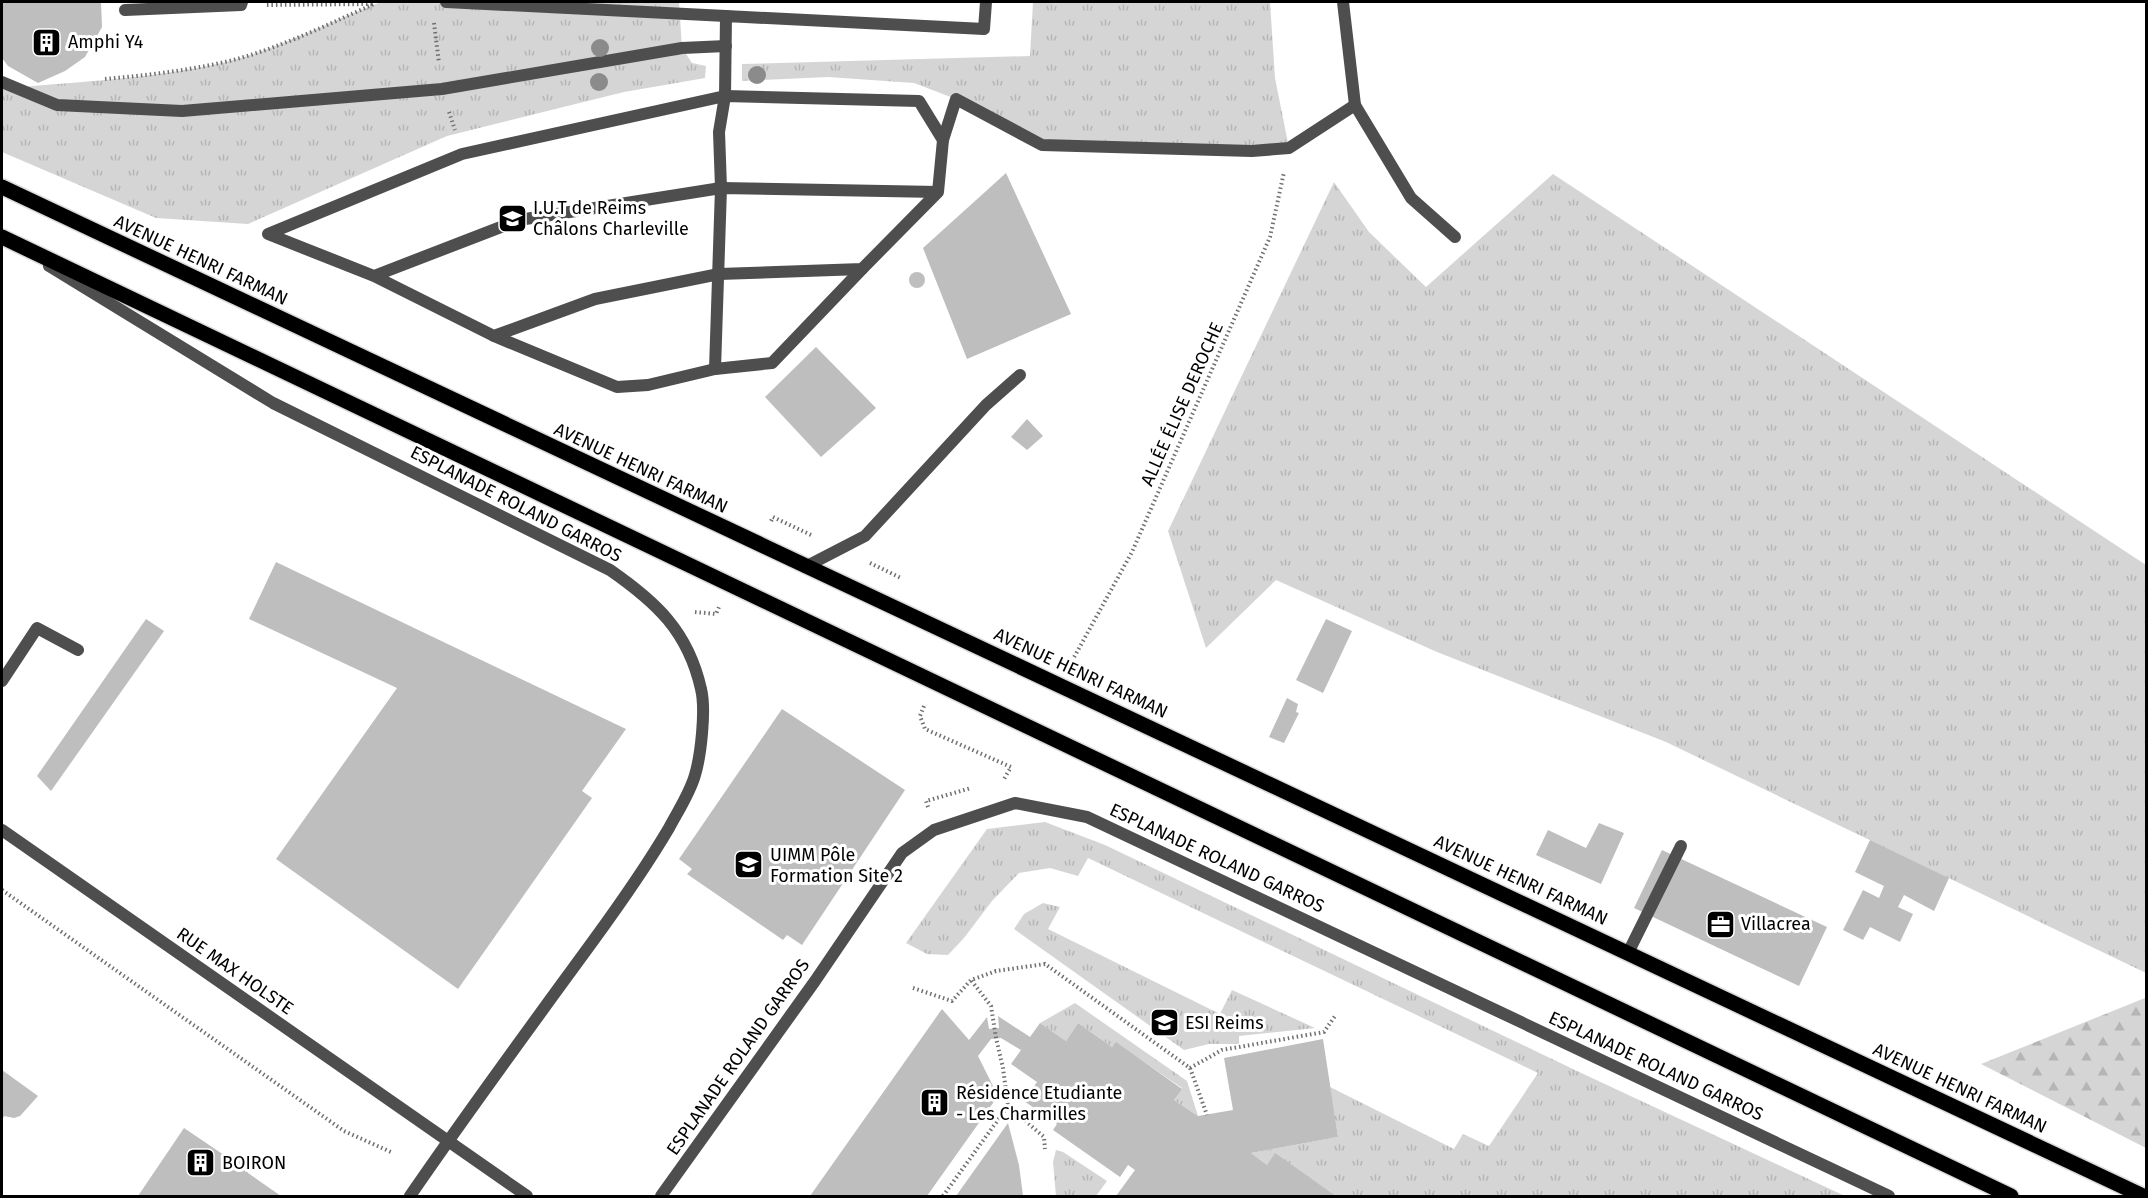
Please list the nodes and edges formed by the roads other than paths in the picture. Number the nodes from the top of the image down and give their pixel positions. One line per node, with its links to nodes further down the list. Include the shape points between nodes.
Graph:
1 (446, 2): 6 (lane)
2 (986, 2): 6 (lane, via 984,29)
3 (1343, 2): 10 (lane)
4 (242, 3): 5 (lane)
5 (125, 10)
6 (726, 16): 7 (lane)
7 (726, 46): 8 (lane, via 681,48 442,89 182,111 57,105); 9 (lane)
8 (2, 82)
9 (725, 96): 11 (lane, via 919,101); 13 (lane, via 719,132); 19 (lane, via 462,154 268,234)
10 (1355, 105): 11 (lane, via 1289,148 1252,152 1042,145 956,99); 16 (lane, via 1411,198)
11 (943, 140): 14 (lane)
12 (2, 187): 23 (main road, AVENUE HENRI FARMAN)
13 (721, 188): 14 (lane); 18 (lane); 19 (lane, via 519,220)
14 (938, 192): 17 (lane)
15 (2, 237): 29 (lane, ESPLANADE ROLAND GARROS, via 273,403 610,570 641,591 672,622 691,656 702,691 701,737 695,776 678,812 645,869); 34 (main road)
16 (1455, 237)
17 (861, 270): 18 (lane); 21 (lane, via 772,363)
18 (719, 274): 20 (lane, via 595,298); 21 (lane)
19 (374, 276): 20 (lane)
20 (494, 336): 21 (lane, via 617,387 648,385)
21 (715, 369)
22 (1020, 375): 23 (lane, via 986,405 865,536)
23 (805, 567): 28 (main road, AVENUE HENRI FARMAN)
24 (78, 650): 25 (lane, via 37,628)
25 (2, 681)
26 (2, 830): 29 (lane, RUE MAX HOLSTE)
27 (1682, 846): 28 (lane)
28 (1628, 953): 35 (main road, AVENUE HENRI FARMAN)
29 (448, 1141): 30 (lane, ESPLANADE ROLAND GARROS); 31 (lane)
30 (410, 1197)
31 (527, 1197)
32 (661, 1197): 33 (lane, ESPLANADE ROLAND GARROS, via 902,853 934,830 1015,803 1087,817)
33 (1889, 1197)
34 (2010, 1197)
35 (2143, 1197)

